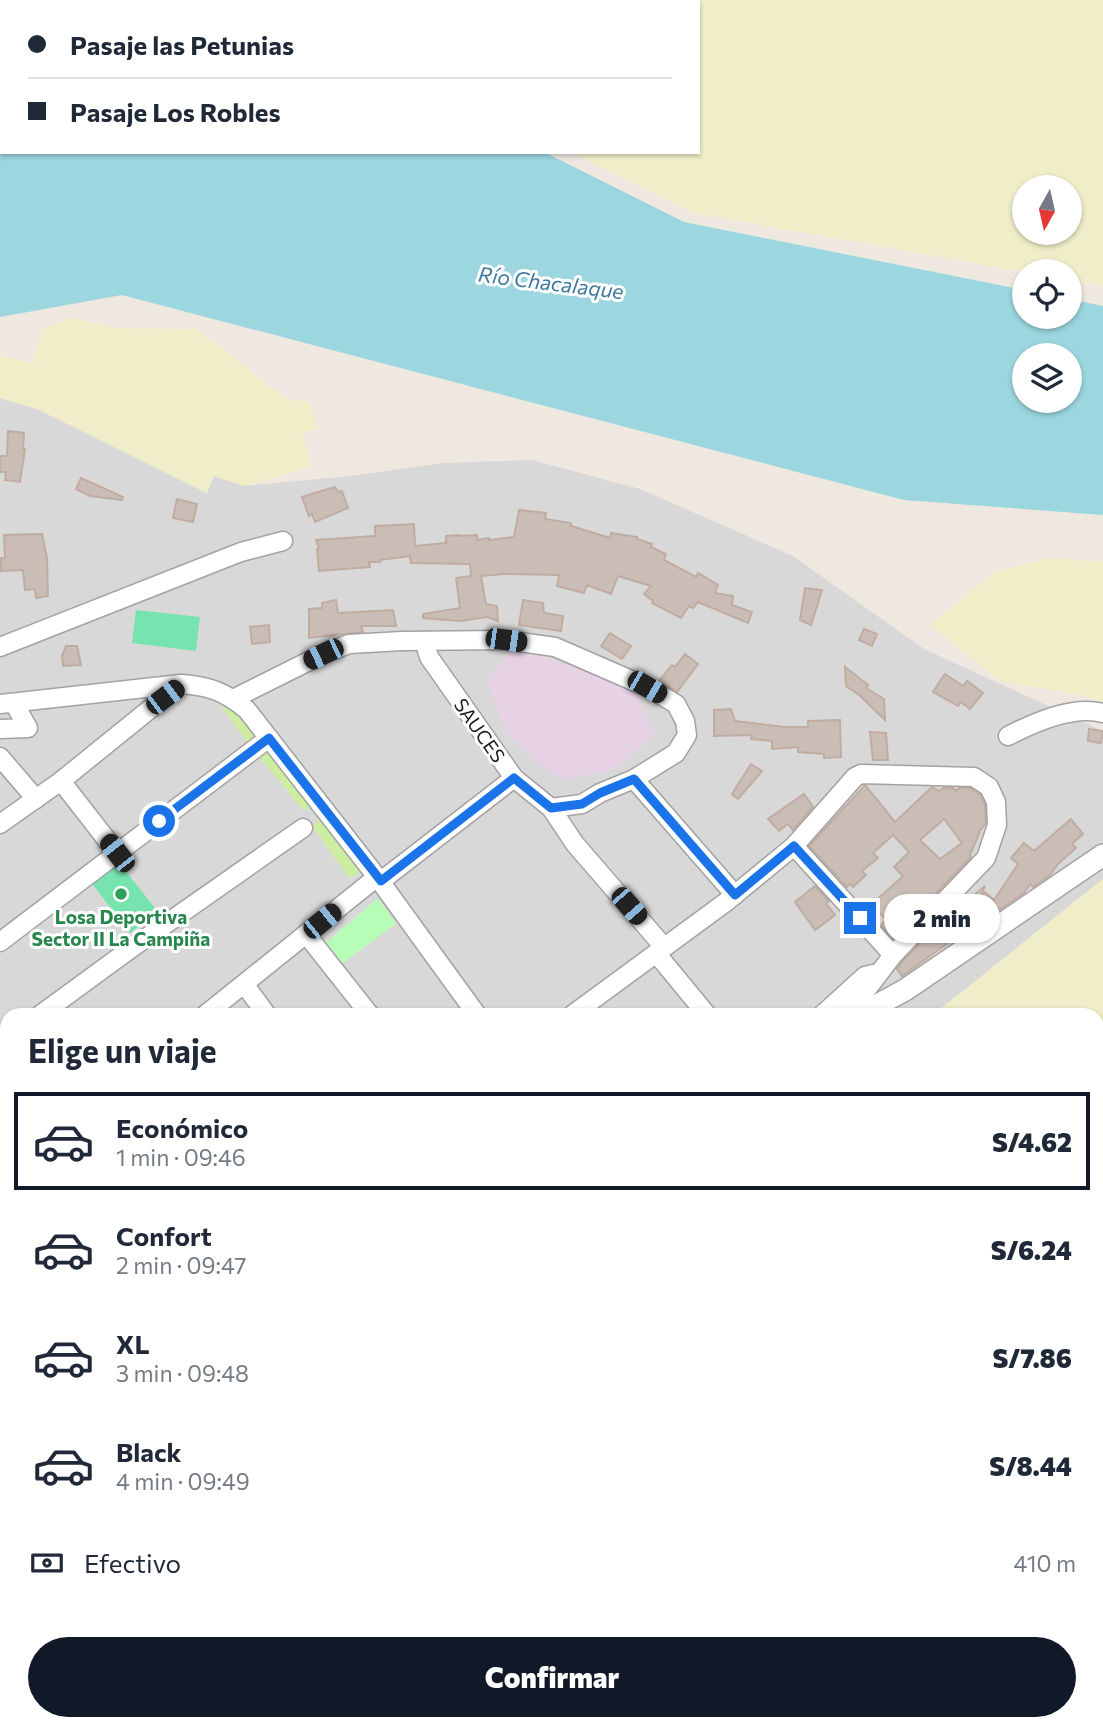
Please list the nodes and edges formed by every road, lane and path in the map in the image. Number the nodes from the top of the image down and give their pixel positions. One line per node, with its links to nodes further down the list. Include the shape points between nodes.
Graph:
1 (283, 541): 3 (street, via 241,551)
2 (424, 642): 5 (street, via 349,644); 12 (street, SAUCES, via 429,657); 13 (street, via 506,640 555,647 676,704 687,735 676,753)
3 (0, 647)
4 (181, 684): 5 (street, via 208,686); 6 (street); 14 (street)
5 (233, 699): 10 (street)
6 (7, 704): 8 (street, via 28,728)
7 (1103, 713): 9 (street, via 1088,709 1031,724)
8 (0, 729)
9 (1008, 736)
10 (269, 738): 20 (street); 22 (street)
11 (0, 757): 15 (street)
12 (514, 778): 16 (street, SAUCES); 22 (street)
13 (634, 779): 16 (street, via 582,804); 23 (street)
14 (61, 781): 15 (street); 20 (street)
15 (36, 799): 17 (street)
16 (551, 808): 26 (street, SAUCES)
17 (0, 824)
18 (303, 828): 30 (street)
19 (794, 846): 23 (street); 27 (street); 27 (street, via 861,774 974,777 989,787 997,822 986,858)
20 (117, 853): 25 (street)
21 (1103, 855): 39 (street)
22 (379, 879): 24 (street); 34 (street)
23 (735, 895): 26 (street)
24 (306, 934): 29 (street); 33 (street)
25 (0, 942)
26 (660, 950): 35 (street); 36 (street, SAUCES)
27 (893, 955): 28 (street)
28 (880, 972): 37 (street, via 864,976); 38 (street)
29 (244, 984): 31 (street); 32 (street)
30 (50, 1008)
31 (214, 1008)
32 (262, 1008)
33 (364, 1008)
34 (472, 1008)
35 (587, 1008)
36 (702, 1008)
37 (830, 1008)
38 (852, 1008)
39 (872, 1008)

